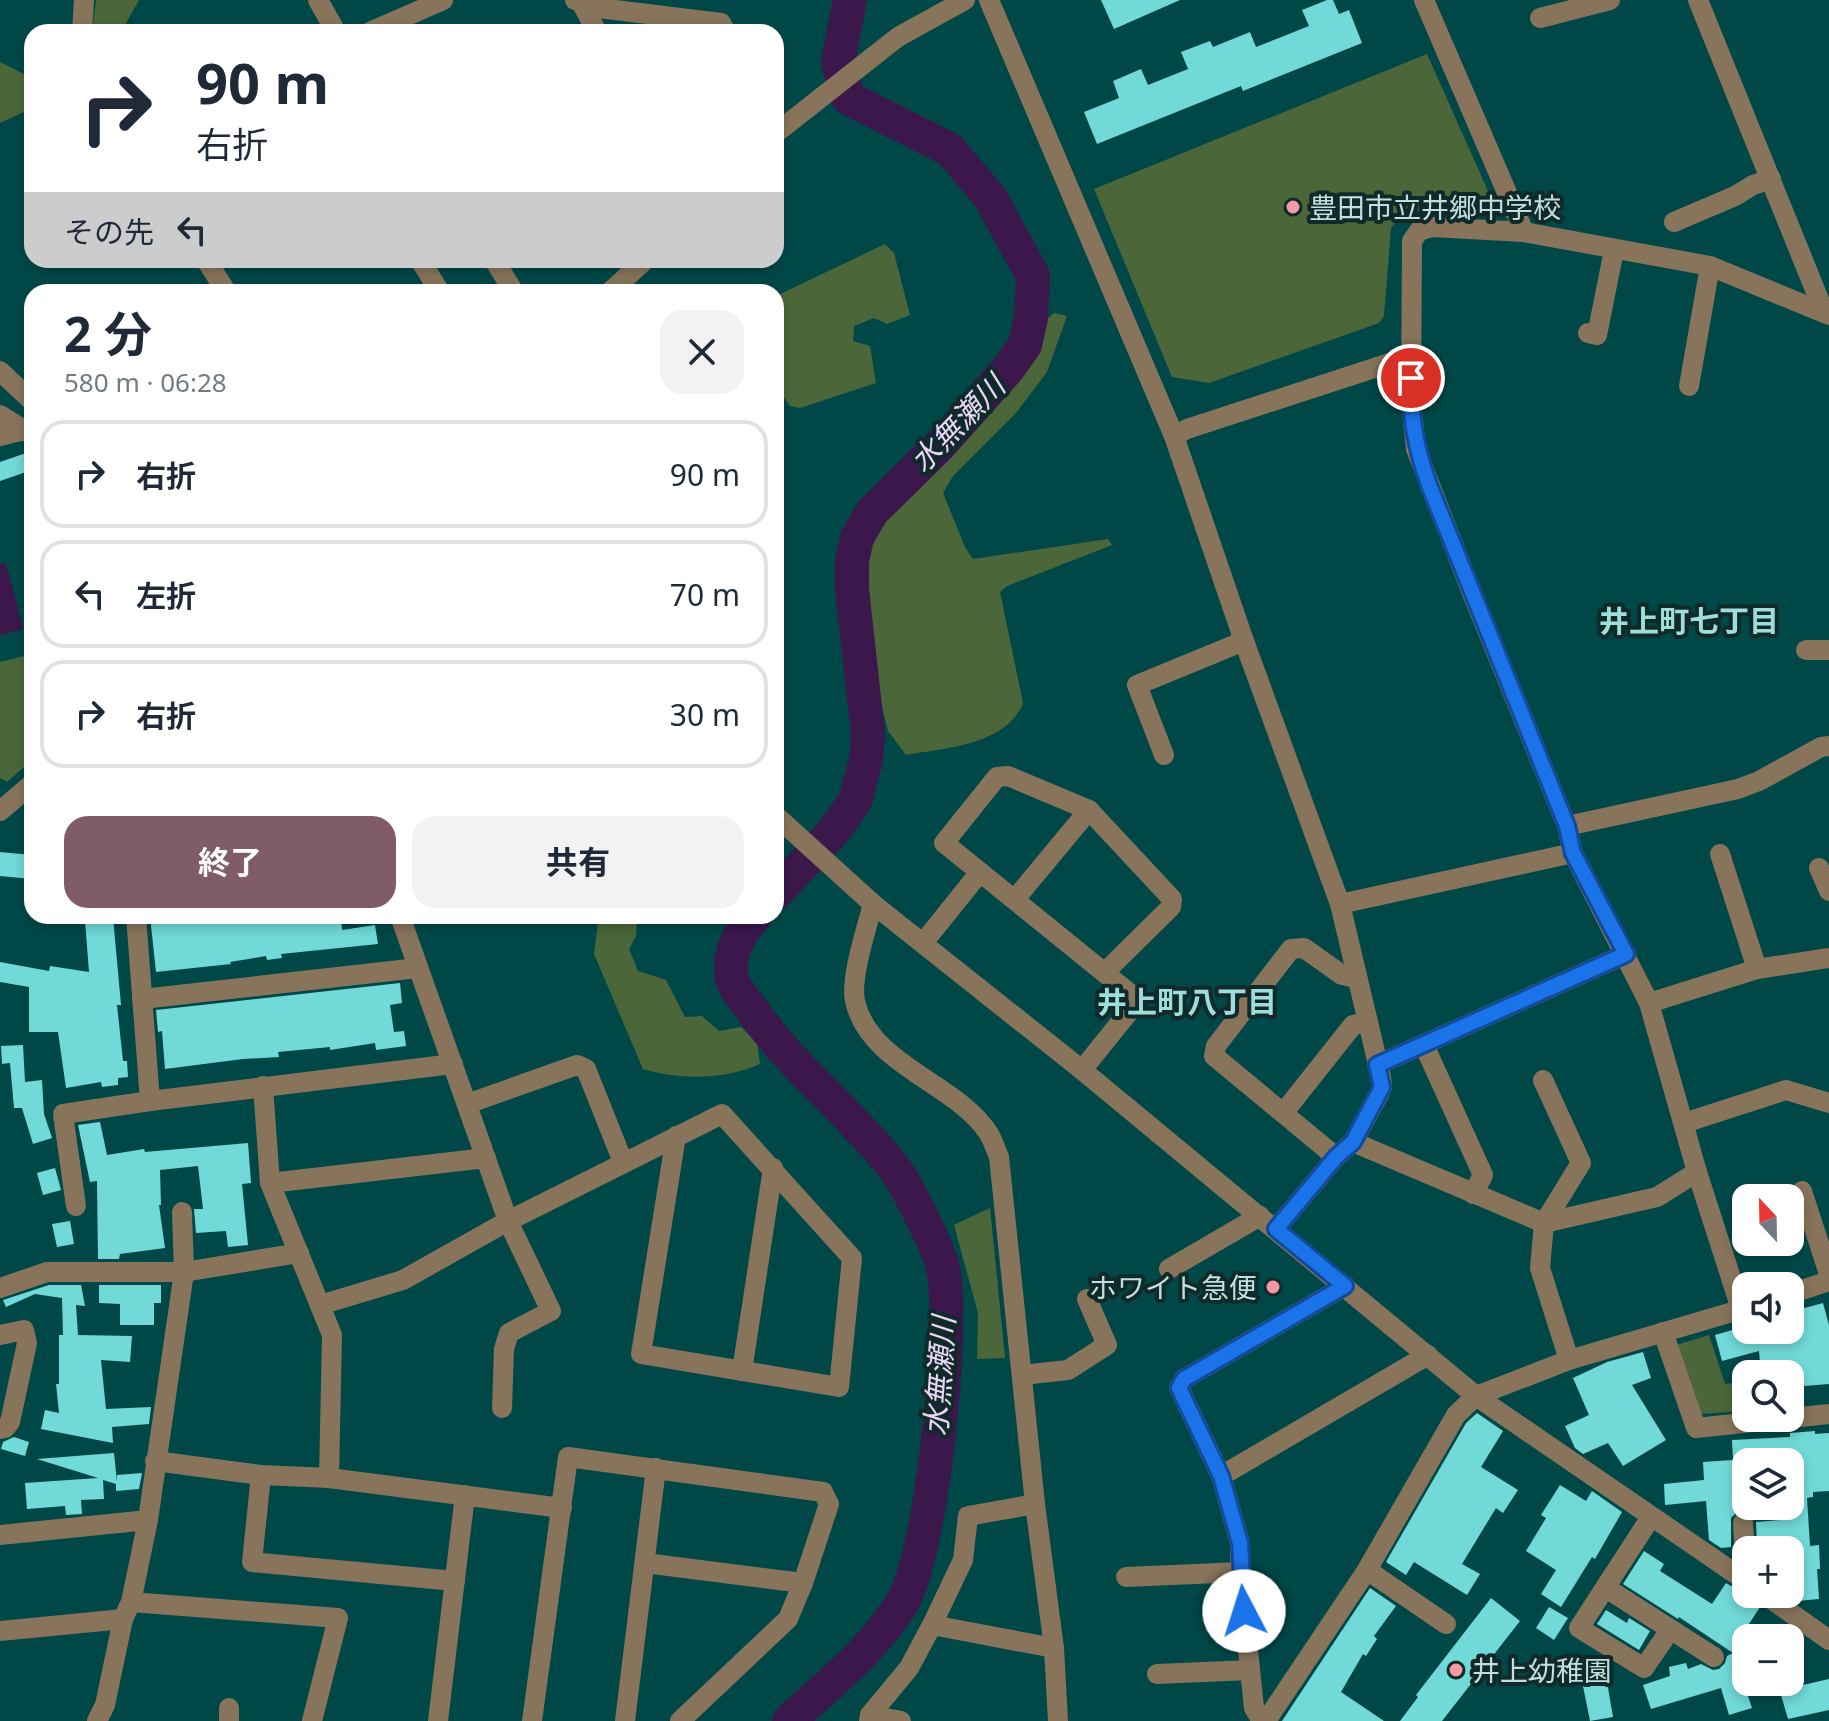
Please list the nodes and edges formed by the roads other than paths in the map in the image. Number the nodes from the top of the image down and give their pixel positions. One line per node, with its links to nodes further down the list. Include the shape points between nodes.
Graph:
1 (84, 0): 11 (street)
2 (318, 0): 12 (street)
3 (443, 0): 13 (street)
4 (965, 0): 16 (street, via 898,37)
5 (989, 0): 34 (street)
6 (1424, 0): 19 (street)
7 (1610, 0): 10 (street)
8 (1698, 0): 17 (street)
9 (578, 1): 14 (street); 15 (street)
10 (1540, 18)
11 (82, 24)
12 (332, 24)
13 (388, 24)
14 (592, 24)
15 (722, 24)
16 (784, 123)
17 (1771, 179): 18 (street); 24 (street)
18 (1674, 222)
19 (1524, 232): 20 (street); 26 (street, via 1431,227 1419,231 1412,241)
20 (1614, 250): 21 (street); 25 (street, via 1597,335)
21 (1710, 266): 24 (street); 28 (street)
22 (636, 268): 23 (street)
23 (619, 284)
24 (1826, 314)
25 (1588, 333)
26 (1411, 356): 34 (street); 44 (street, via 1416,449)
27 (0, 371): 29 (street)
28 (1689, 386)
29 (24, 394)
30 (0, 415): 31 (street)
31 (24, 430)
32 (24, 433): 33 (street)
33 (0, 436)
34 (1174, 436): 35 (street)
35 (1244, 641): 39 (street, via 1137,685); 52 (street)
36 (1806, 650): 37 (street)
37 (1829, 650)
38 (1829, 746): 44 (street, via 1738,789)
39 (1164, 755)
40 (24, 791): 42 (street)
41 (1089, 810): 48 (street, via 1008,776 997,777 944,843); 50 (street); 60 (street, via 1172,899 1171,907)
42 (0, 811)
43 (784, 823): 51 (street)
44 (1567, 826): 45 (street)
45 (1573, 853): 52 (street); 56 (street)
46 (1720, 854): 59 (street)
47 (1819, 868): 49 (street)
48 (980, 872): 50 (street); 55 (street)
49 (1829, 891)
50 (1015, 899): 60 (street)
51 (873, 904): 55 (street); 108 (street, via 854,999 866,1030 989,1133 999,1157)
52 (1340, 904): 61 (street)
53 (137, 924): 62 (street)
54 (403, 924): 58 (street)
55 (923, 943): 68 (street)
56 (1626, 954): 63 (street); 65 (street)
57 (1829, 958): 59 (street)
58 (418, 968): 62 (street); 66 (street)
59 (1757, 969): 63 (street)
60 (1105, 972): 68 (street, via 1134,1002)
61 (1356, 978): 64 (street); 74 (street, via 1342,975 1304,948 1291,949 1216,1046 1214,1056)
62 (142, 999): 71 (street)
63 (1649, 1003): 75 (street)
64 (1367, 1022): 67 (street); 74 (street, via 1353,1025)
65 (1424, 1045): 67 (street); 84 (street, via 1483,1175)
66 (453, 1064): 70 (street); 73 (street)
67 (1377, 1065): 77 (street, via 1382,1087)
68 (1082, 1070): 89 (street)
69 (1543, 1080): 90 (street, via 1581,1163)
70 (263, 1086): 71 (street); 83 (street)
71 (150, 1101): 86 (street, via 63,1114)
72 (1829, 1103): 75 (street, via 1786,1090)
73 (467, 1104): 79 (street); 80 (street, via 577,1065 586,1069)
74 (1284, 1112): 78 (street)
75 (1684, 1123): 82 (street)
76 (676, 1136): 80 (street); 81 (street, via 722,1114); 107 (street, via 641,1354)
77 (1353, 1142): 78 (street); 84 (street)
78 (1336, 1157): 89 (street)
79 (486, 1158): 83 (street); 88 (street)
80 (623, 1162): 88 (street)
81 (773, 1168): 107 (street); 107 (street, via 852,1258 839,1387)
82 (1697, 1172): 90 (street, via 1657,1197); 94 (street)
83 (270, 1183): 91 (street)
84 (1473, 1194): 90 (street)
85 (1804, 1197): 95 (street)
86 (76, 1206)
87 (182, 1212): 93 (street)
88 (508, 1221): 101 (street, via 403,1280); 110 (street, via 551,1311 509,1333)
89 (1268, 1223): 92 (street); 97 (street)
90 (1544, 1223): 106 (street, via 1540,1268)
91 (299, 1253): 93 (street); 101 (street)
92 (1169, 1269)
93 (184, 1272): 98 (street, via 47,1272); 113 (street)
94 (1732, 1274)
95 (1829, 1274)
96 (1829, 1281): 99 (street)
97 (1345, 1286): 105 (street); 116 (street, via 1184,1379 1179,1388)
98 (0, 1288)
99 (1804, 1289)
100 (1087, 1299): 108 (street, via 1107,1345 1068,1370)
101 (320, 1305): 117 (street, via 332,1335)
102 (1732, 1312): 103 (street)
103 (1663, 1332): 106 (street); 111 (street, via 1696,1428)
104 (0, 1335): 112 (street, via 24,1330 27,1343 10,1422)
105 (1428, 1355): 109 (street); 116 (street)
106 (1569, 1360): 109 (street)
107 (742, 1371)
108 (1022, 1375): 119 (street)
109 (1476, 1396): 121 (street); 127 (street, via 1456,1415)
110 (502, 1408)
111 (1829, 1414)
112 (0, 1429)
113 (155, 1461): 115 (street); 122 (street)
114 (656, 1468): 120 (street, via 568,1457); 126 (street); 132 (street, via 823,1492 829,1504)
115 (261, 1475): 117 (street); 131 (street, via 252,1562)
116 (1221, 1476): 128 (street, via 1240,1543)
117 (329, 1478): 118 (street)
118 (465, 1495): 120 (street); 131 (street)
119 (1035, 1504): 137 (street, via 968,1516 963,1560); 141 (street)
120 (562, 1508): 149 (street)
121 (1651, 1517): 129 (street); 133 (street)
122 (148, 1520): 124 (street); 135 (street)
123 (1743, 1523): 125 (street)
124 (0, 1535)
125 (1744, 1536)
126 (645, 1563): 132 (street); 150 (street)
127 (1367, 1570): 136 (street); 154 (street)
128 (1241, 1572): 130 (street); 143 (street)
129 (1732, 1572)
130 (1126, 1577)
131 (455, 1581): 148 (street)
132 (803, 1583): 151 (street, via 788,1619)
133 (1606, 1588): 138 (street); 138 (street, via 1579,1628 1644,1668)
134 (1784, 1608): 140 (street)
135 (127, 1610): 139 (street); 146 (street, via 105,1705); 147 (street, via 338,1618)
136 (1446, 1624)
137 (932, 1625): 141 (street); 145 (street, via 909,1668)
138 (1670, 1630): 142 (street)
139 (0, 1631)
140 (1829, 1640)
141 (1054, 1648): 153 (street)
142 (1714, 1657)
143 (1250, 1670): 144 (street); 154 (street, via 1254,1708)
144 (1157, 1674)
145 (870, 1718): 152 (street)
146 (92, 1720)
147 (312, 1721)
148 (438, 1721)
149 (532, 1721)
150 (625, 1721)
151 (680, 1721)
152 (901, 1721)
153 (1058, 1721)
154 (1264, 1721)

